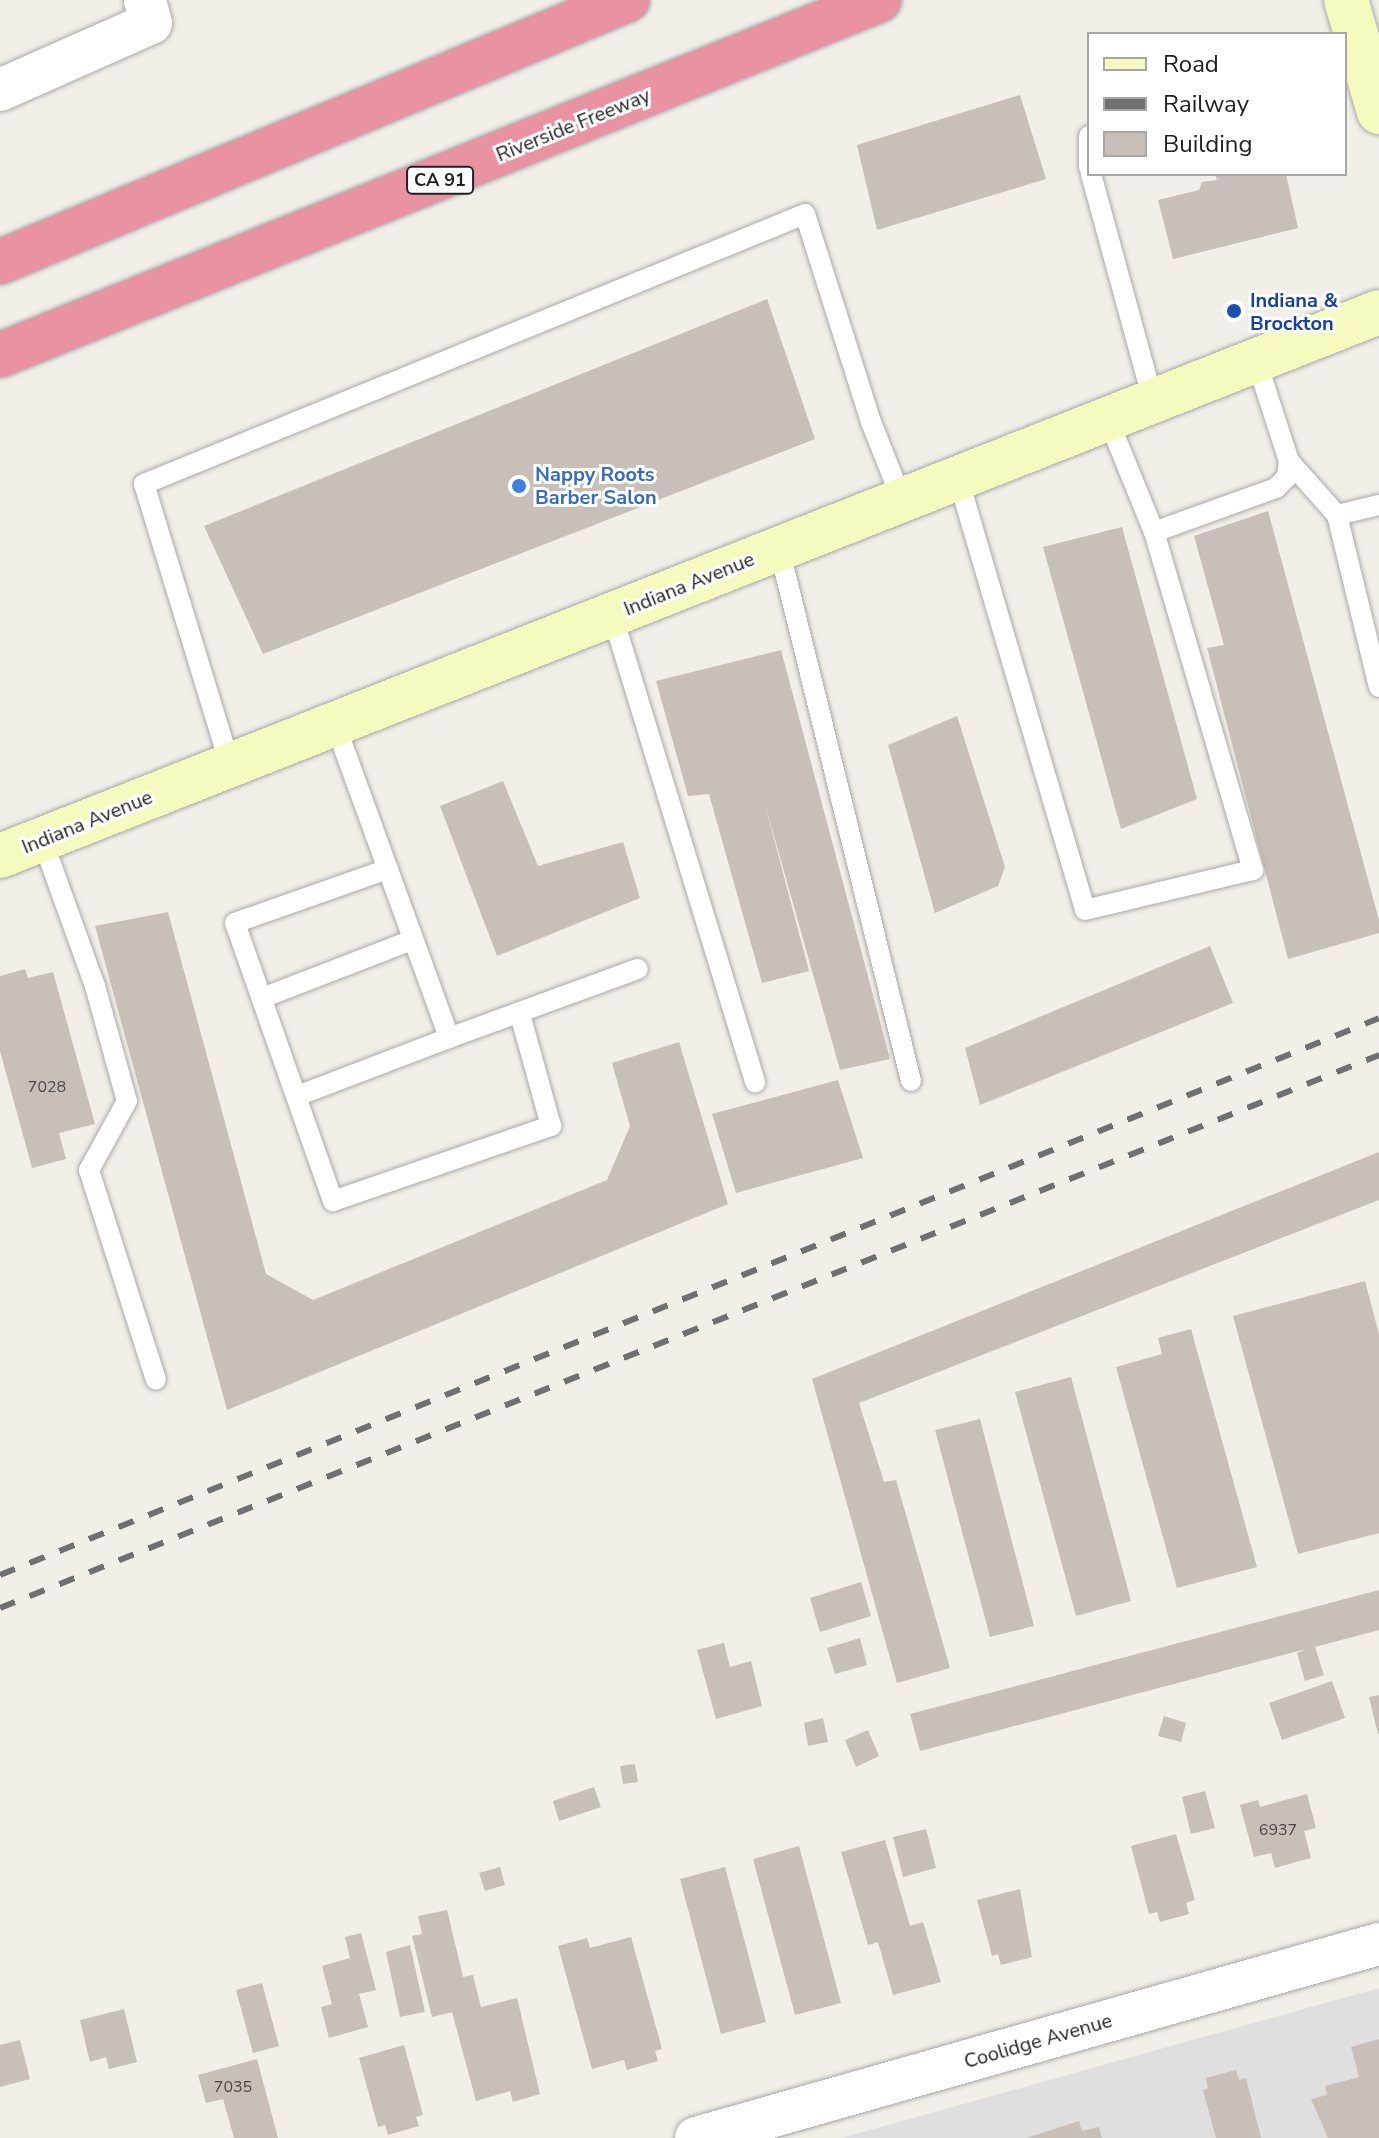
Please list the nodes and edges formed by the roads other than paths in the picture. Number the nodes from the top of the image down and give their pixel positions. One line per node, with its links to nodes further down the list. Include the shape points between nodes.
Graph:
1 (627, 0): 8 (highway)
2 (879, 0): 10 (highway, Riverside Freeway / CA 91)
3 (148, 12): 5 (street)
4 (1353, 26): 6 (main road)
5 (0, 90)
6 (1379, 112)
7 (1092, 176): 12 (lane)
8 (0, 262)
9 (1379, 312): 11 (main road, Indiana Avenue)
10 (0, 355)
11 (1256, 360): 12 (main road, Indiana Avenue); 14 (lane)
12 (1153, 401): 13 (main road, Indiana Avenue)
13 (1108, 419): 15 (main road, Indiana Avenue); 19 (lane)
14 (1289, 461): 18 (lane); 19 (lane, via 1287,477 1276,488)
15 (958, 478): 16 (main road, Indiana Avenue); 19 (lane, via 1085,910 1253,870)
16 (902, 500): 20 (main road, Indiana Avenue); 24 (lane, via 871,422 805,214 748,236 144,484)
17 (1379, 505): 18 (lane)
18 (1337, 515): 22 (lane)
19 (1154, 532)
20 (779, 548): 21 (main road, Indiana Avenue); 33 (lane)
21 (612, 614): 23 (main road, Indiana Avenue); 34 (lane)
22 (1379, 687)
23 (335, 724): 24 (main road, Indiana Avenue); 27 (lane)
24 (230, 765): 25 (main road, Indiana Avenue)
25 (42, 839): 26 (main road, Indiana Avenue); 36 (lane, via 95,986 127,1101 89,1170)
26 (0, 856)
27 (388, 869): 28 (lane); 30 (lane, via 235,923)
28 (412, 940): 30 (lane); 32 (lane)
29 (638, 969): 31 (lane)
30 (262, 998): 35 (lane)
31 (520, 1014): 32 (lane); 35 (lane, via 551,1126 333,1201)
32 (449, 1038): 35 (lane)
33 (911, 1081)
34 (755, 1083)
35 (297, 1096)
36 (156, 1380)
37 (1379, 1944): 38 (street, Coolidge Avenue)
38 (696, 2138)

